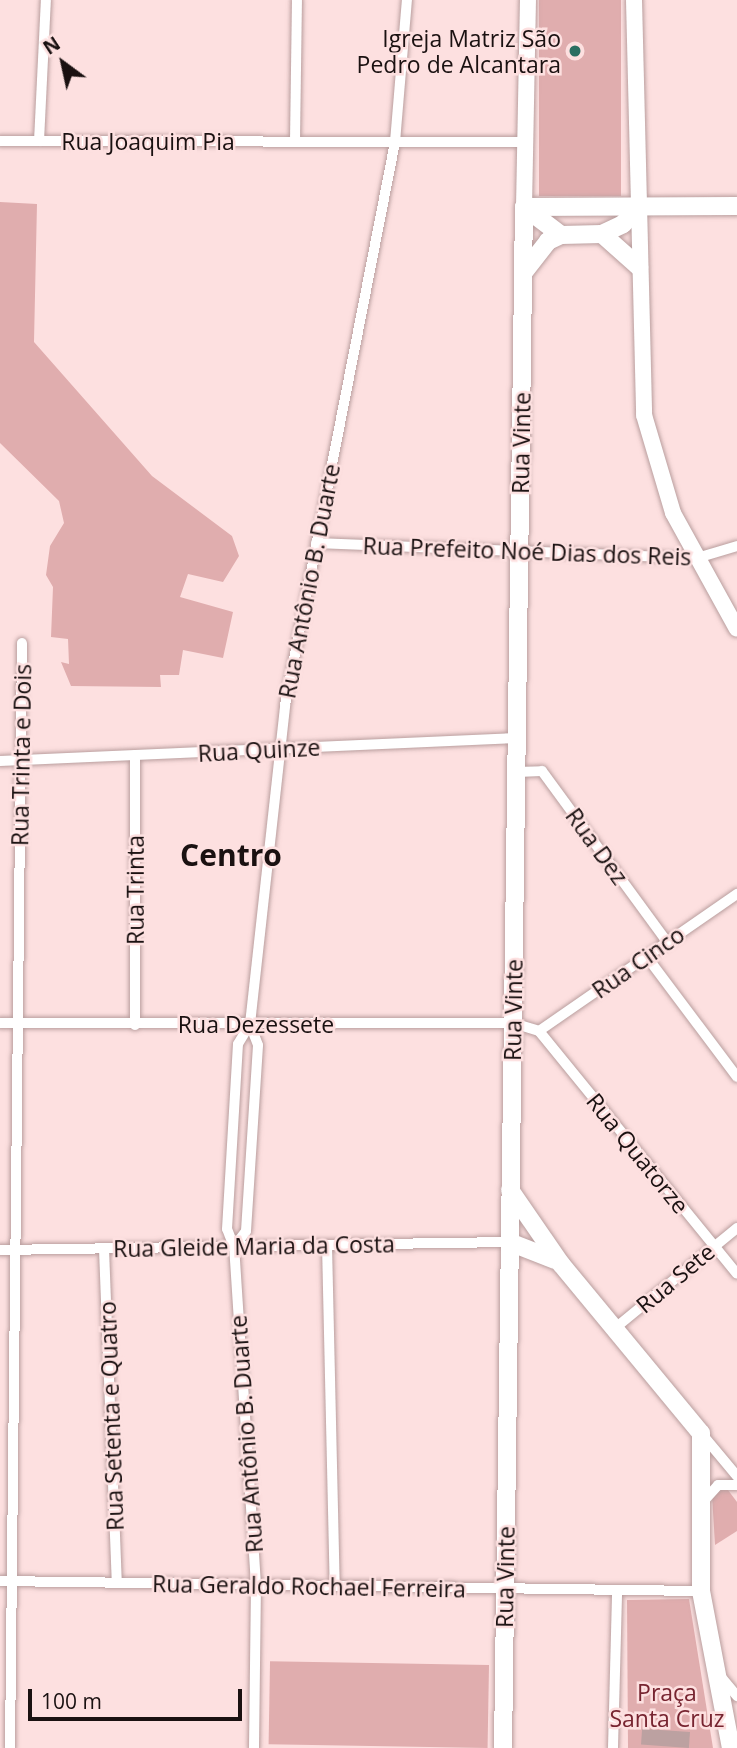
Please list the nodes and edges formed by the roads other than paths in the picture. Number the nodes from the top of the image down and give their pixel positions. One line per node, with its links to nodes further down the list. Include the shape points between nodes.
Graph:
1 (46, 0): 7 (street)
2 (297, 0): 8 (street)
3 (407, 0): 9 (street, Rua Antônio B. Duarte)
4 (528, 0): 10 (street)
5 (634, 0): 14 (street)
6 (0, 141): 7 (street, Rua Joaquim Pia)
7 (39, 141): 8 (street, Rua Joaquim Pia)
8 (295, 141): 9 (street, Rua Joaquim Pia)
9 (395, 142): 10 (street, Rua Joaquim Pia); 20 (street, Rua Antônio B. Duarte)
10 (526, 142): 12 (street)
11 (737, 206): 14 (main road)
12 (524, 207): 13 (main road); 17 (main road); 19 (main road, Rua Vinte)
13 (580, 208): 14 (main road); 15 (main road)
14 (638, 208): 16 (main road, via 623,224); 18 (street)
15 (581, 234): 16 (main road); 17 (main road)
16 (602, 234): 18 (main road)
17 (561, 235): 19 (main road, via 538,249)
18 (639, 267): 23 (street, via 645,415 660,477)
19 (524, 272): 22 (main road, Rua Vinte)
20 (316, 543): 22 (street, Rua Prefeito Noé Dias dos Reis); 27 (street, Rua Antônio B. Duarte)
21 (737, 546): 23 (street, Rua Prefeito Noé Dias dos Reis)
22 (520, 551): 23 (street, Rua Prefeito Noé Dias dos Reis); 26 (main road, Rua Vinte)
23 (697, 558): 24 (street)
24 (737, 629)
25 (22, 643): 29 (street, Rua Trinta e Dois)
26 (517, 738): 27 (street, Rua Quinze); 31 (main road, Rua Vinte)
27 (278, 749): 28 (street, Rua Quinze); 39 (street, Rua Antônio B. Duarte)
28 (135, 755): 29 (street, Rua Quinze); 38 (street, Rua Trinta)
29 (21, 760): 30 (street, Rua Quinze); 36 (street, Rua Trinta e Dois)
30 (0, 761)
31 (517, 772): 33 (street, Rua Dez, via 542,771); 37 (main road, Rua Vinte)
32 (737, 894): 33 (street, Rua Cinco)
33 (667, 942): 34 (street, Rua Cinco)
34 (647, 957): 40 (street, Rua Cinco); 41 (street)
35 (0, 1023): 36 (street, Rua Dezessete)
36 (18, 1023): 38 (street, Rua Dezessete); 50 (street, Rua Trinta e Dois)
37 (513, 1023): 39 (street, Rua Dezessete); 40 (street, Rua Dezessete); 42 (main road, Rua Vinte)
38 (135, 1024): 39 (street, Rua Dezessete)
39 (250, 1024): 47 (street, Rua Antônio B. Duarte, via 239,1044 227,1229); 47 (street, Rua Antônio B. Duarte, via 257,1045 246,1231)
40 (539, 1031): 46 (street, Rua Quatorze)
41 (737, 1077)
42 (510, 1190): 44 (main road, Rua Vinte); 51 (main road)
43 (737, 1228): 46 (street, Rua Sete)
44 (509, 1242): 45 (street, Rua Gleide Maria da Costa); 51 (main road); 62 (main road, Rua Vinte)
45 (327, 1245): 47 (street, Rua Gleide Maria da Costa); 61 (street)
46 (713, 1246): 52 (street, Rua Quatorze); 53 (street, Rua Sete)
47 (234, 1247): 48 (street, Rua Gleide Maria da Costa); 60 (street, Rua Antônio B. Duarte)
48 (104, 1249): 50 (street, Rua Gleide Maria da Costa); 59 (street, Rua Setenta e Quatro)
49 (0, 1250): 50 (street, Rua Gleide Maria da Costa)
50 (15, 1250): 58 (street, Rua Trinta e Dois)
51 (561, 1264): 53 (main road)
52 (737, 1274)
53 (614, 1329): 54 (main road)
54 (701, 1433): 55 (street); 57 (main road)
55 (737, 1476)
56 (737, 1485): 57 (street, via 718,1485)
57 (702, 1503): 64 (main road)
58 (6, 1581): 59 (street, Rua Geraldo Rochael Ferreira); 67 (street, Rua Trinta e Dois)
59 (117, 1583): 60 (street, Rua Geraldo Rochael Ferreira)
60 (256, 1585): 61 (street, Rua Geraldo Rochael Ferreira); 68 (street, Rua Antônio B. Duarte)
61 (335, 1586): 62 (street, Rua Geraldo Rochael Ferreira)
62 (506, 1588): 63 (street, Rua Geraldo Rochael Ferreira); 69 (main road, Rua Vinte)
63 (617, 1590): 64 (street, Rua Geraldo Rochael Ferreira); 70 (street)
64 (701, 1591): 65 (main road)
65 (712, 1667): 66 (street); 71 (main road)
66 (737, 1696)
67 (10, 1748)
68 (254, 1748)
69 (503, 1748)
70 (613, 1748)
71 (731, 1748)

